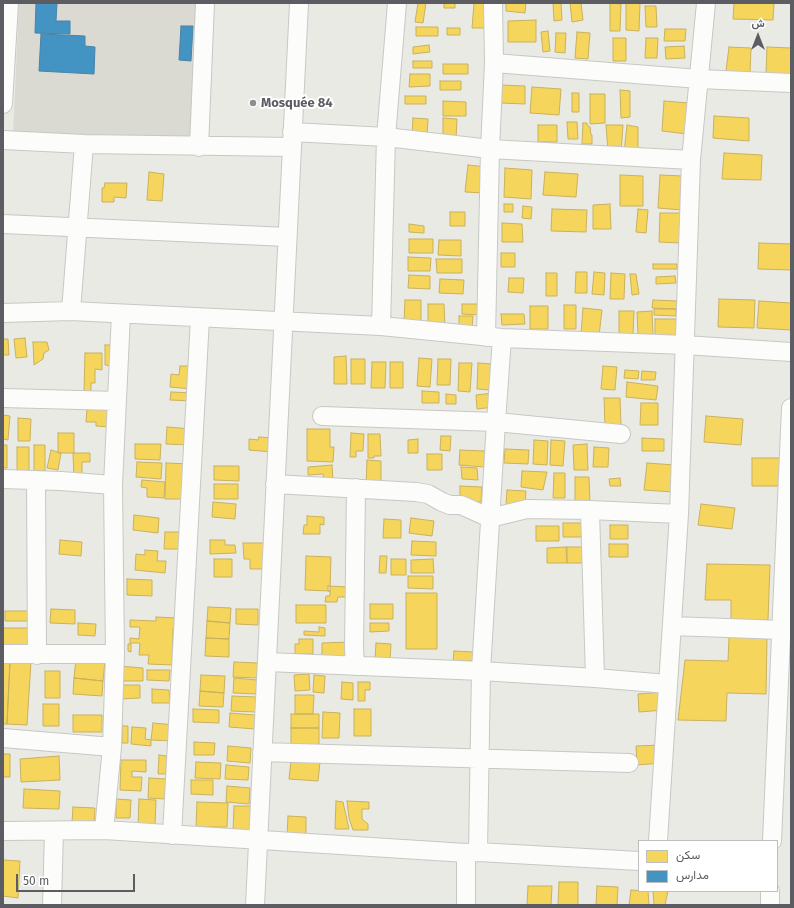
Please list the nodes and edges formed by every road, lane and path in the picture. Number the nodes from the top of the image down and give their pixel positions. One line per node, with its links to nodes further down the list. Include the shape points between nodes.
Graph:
1 (9, 3): 10 (street)
2 (205, 3): 15 (street)
3 (299, 3): 12 (street)
4 (397, 3): 11 (street)
5 (492, 3): 7 (street)
6 (706, 3): 8 (street)
7 (494, 63): 8 (street); 16 (street)
8 (699, 79): 9 (street); 17 (street)
9 (791, 83)
10 (3, 104)
11 (386, 136): 12 (street); 16 (street); 26 (street)
12 (292, 139): 15 (street); 20 (street)
13 (3, 140): 14 (street)
14 (84, 144): 15 (street); 19 (street)
15 (199, 147)
16 (490, 149): 17 (street); 27 (street)
17 (690, 160): 28 (street)
18 (3, 224): 19 (street)
19 (78, 228): 20 (street); 21 (street)
20 (287, 237): 25 (street)
21 (71, 312): 22 (street); 23 (street)
22 (3, 314)
23 (122, 314): 24 (street); 31 (street)
24 (200, 318): 25 (street); 62 (street)
25 (283, 322): 26 (street); 38 (street)
26 (381, 326): 27 (street)
27 (494, 338): 28 (street); 34 (street)
28 (685, 344): 29 (street); 42 (street)
29 (791, 352)
30 (3, 398): 31 (street)
31 (117, 401): 39 (street)
32 (791, 408): 45 (street)
33 (322, 416): 34 (street)
34 (496, 422): 35 (street); 43 (street)
35 (621, 434)
36 (3, 479): 37 (street)
37 (36, 480): 39 (street); 48 (street)
38 (275, 484): 40 (street); 49 (street)
39 (113, 485): 47 (street)
40 (356, 488): 43 (street, via 428,494 442,502 461,505); 50 (street)
41 (590, 510): 42 (street); 43 (street, via 527,509); 52 (street)
42 (679, 514): 44 (street)
43 (490, 518): 51 (street)
44 (672, 626): 45 (street); 53 (street)
45 (785, 635): 65 (street)
46 (3, 654): 48 (street)
47 (115, 654): 48 (street); 55 (street)
48 (37, 655)
49 (267, 662): 50 (street); 56 (street)
50 (355, 666): 51 (street)
51 (481, 671): 52 (street); 57 (street)
52 (594, 678): 53 (street)
53 (668, 684): 64 (street)
54 (3, 738): 55 (street)
55 (112, 747): 59 (street)
56 (262, 752): 57 (street); 63 (street)
57 (479, 758): 58 (street); 66 (street)
58 (629, 763)
59 (104, 830): 61 (street); 62 (street)
60 (3, 831): 61 (street)
61 (54, 831): 69 (street)
62 (172, 835): 63 (street)
63 (258, 839): 66 (street); 70 (street)
64 (658, 840)
65 (772, 840)
66 (472, 853): 67 (street); 71 (street)
67 (638, 861)
68 (770, 892): 72 (street)
69 (52, 905)
70 (255, 905)
71 (466, 905)
72 (770, 905)

